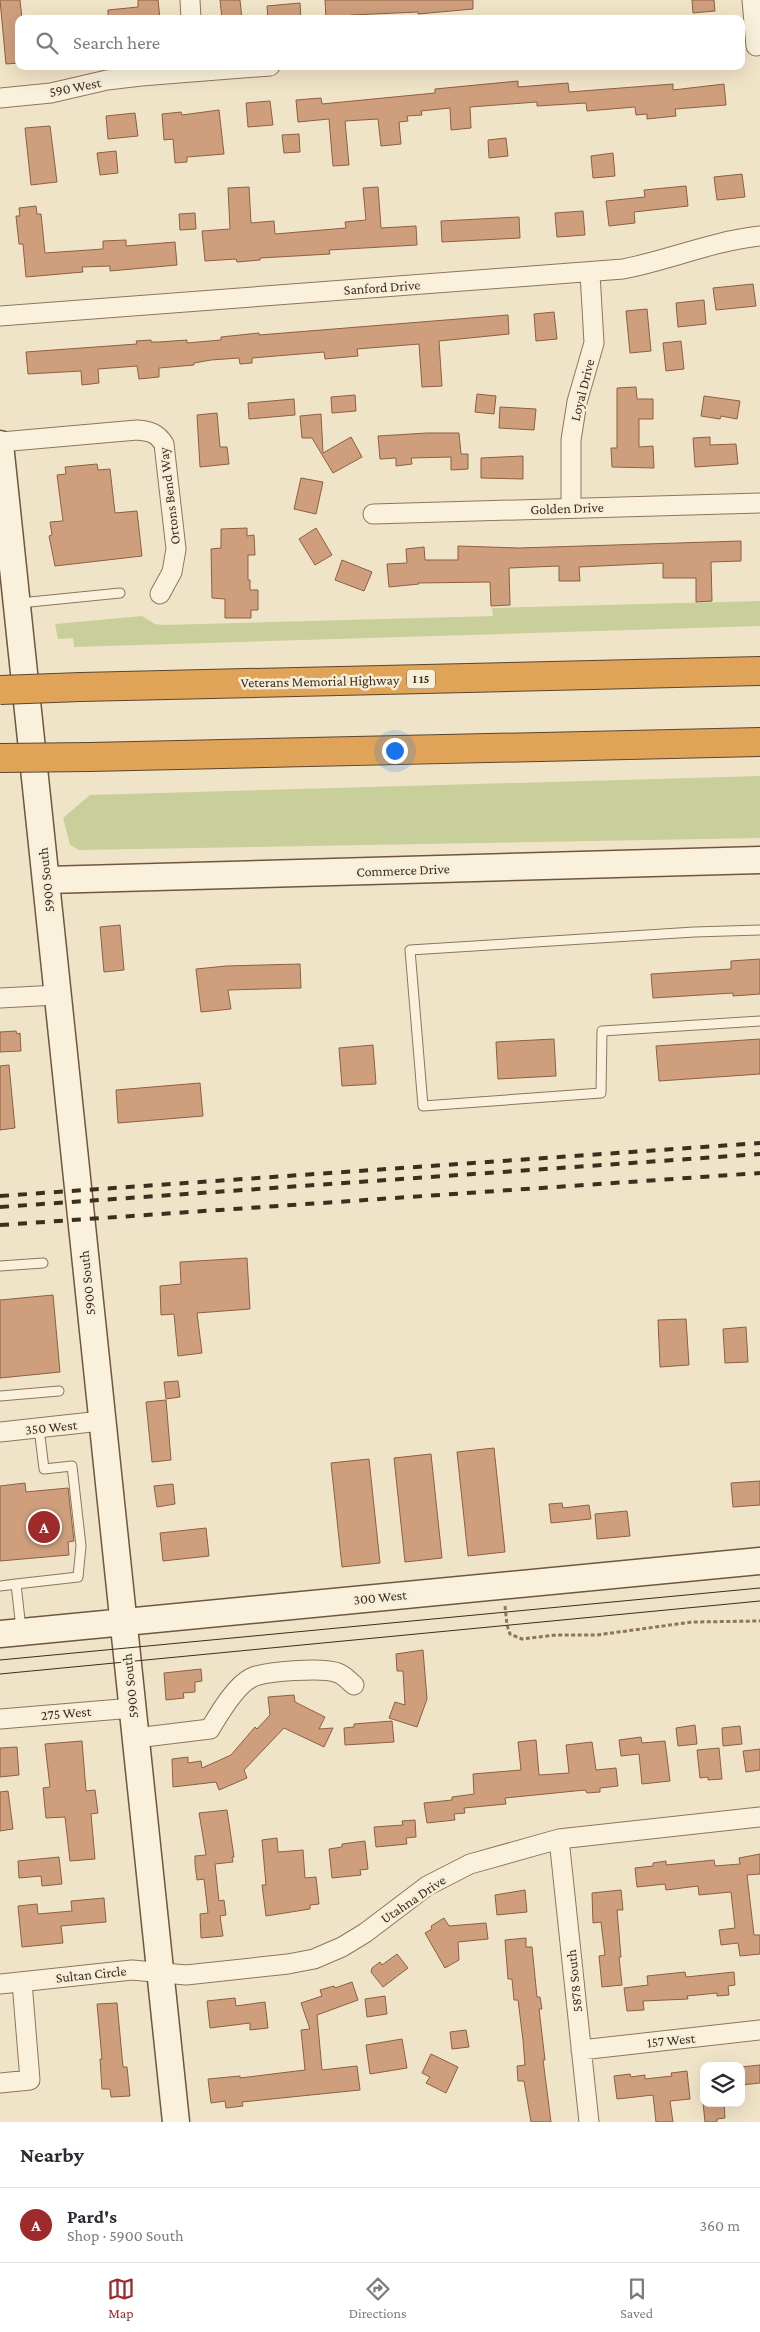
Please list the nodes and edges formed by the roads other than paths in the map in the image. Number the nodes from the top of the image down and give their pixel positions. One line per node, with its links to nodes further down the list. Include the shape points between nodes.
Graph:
1 (190, 0): 3 (street)
2 (752, 0): 4 (street)
3 (191, 15)
4 (752, 46)
5 (188, 70): 6 (street, 590 West, via 116,79 51,93)
6 (0, 98)
7 (760, 236): 8 (street, Sanford Drive, via 724,242 650,264)
8 (590, 273): 9 (street, Sanford Drive); 12 (street, Loyal Drive, via 594,343 571,440)
9 (0, 316)
10 (0, 443): 15 (street, Ortons Bend Way, via 137,430 158,435 164,444 176,549 172,572); 16 (street, 5900 South)
11 (760, 503): 12 (street, Golden Drive)
12 (571, 508): 13 (street, Golden Drive)
13 (373, 514)
14 (120, 592): 16 (lane)
15 (160, 594)
16 (17, 604): 22 (street, 5900 South)
17 (760, 671): 18 (highway, Veterans Memorial Highway / I 15, bridge)
18 (0, 690)
19 (760, 742): 20 (highway, bridge)
20 (0, 758)
21 (760, 860): 22 (street, Commerce Drive)
22 (47, 880): 24 (street, 5900 South)
23 (760, 930): 26 (lane, via 410,950 423,1106 601,1093 602,1031)
24 (57, 995): 25 (street); 31 (street, 5900 South)
25 (0, 998)
26 (760, 1021)
27 (43, 1262): 28 (lane)
28 (0, 1266)
29 (59, 1392): 30 (lane)
30 (0, 1396)
31 (101, 1421): 32 (street, 350 West); 37 (street, 5900 South)
32 (39, 1428): 33 (street, 350 West); 35 (lane, via 44,1469 72,1466 81,1546 78,1577)
33 (0, 1432)
34 (760, 1561): 37 (street, 300 West)
35 (16, 1584): 36 (lane); 38 (lane)
36 (0, 1586)
37 (123, 1622): 38 (street, 300 West); 40 (street, 5900 South)
38 (10, 1633)
39 (354, 1685): 42 (street, via 338,1673 319,1669 251,1677 242,1684 210,1729)
40 (133, 1708): 41 (street, 275 West); 42 (street, 5900 South)
41 (0, 1719)
42 (136, 1738): 45 (street, 5900 South)
43 (760, 1817): 44 (street, Utahna Drive)
44 (559, 1839): 45 (street, Utahna Drive, via 470,1864 427,1886 365,1933 314,1959 186,1975); 49 (street, 5878 South)
45 (160, 1972): 46 (street, Sultan Circle, via 132,1970); 51 (street, 5900 South)
46 (22, 1982): 47 (street, Sultan Circle); 50 (street, via 30,2080)
47 (0, 1984)
48 (760, 2030): 49 (street, 157 West)
49 (581, 2050): 52 (street, 5878 South)
50 (0, 2083)
51 (176, 2122)
52 (589, 2122)

